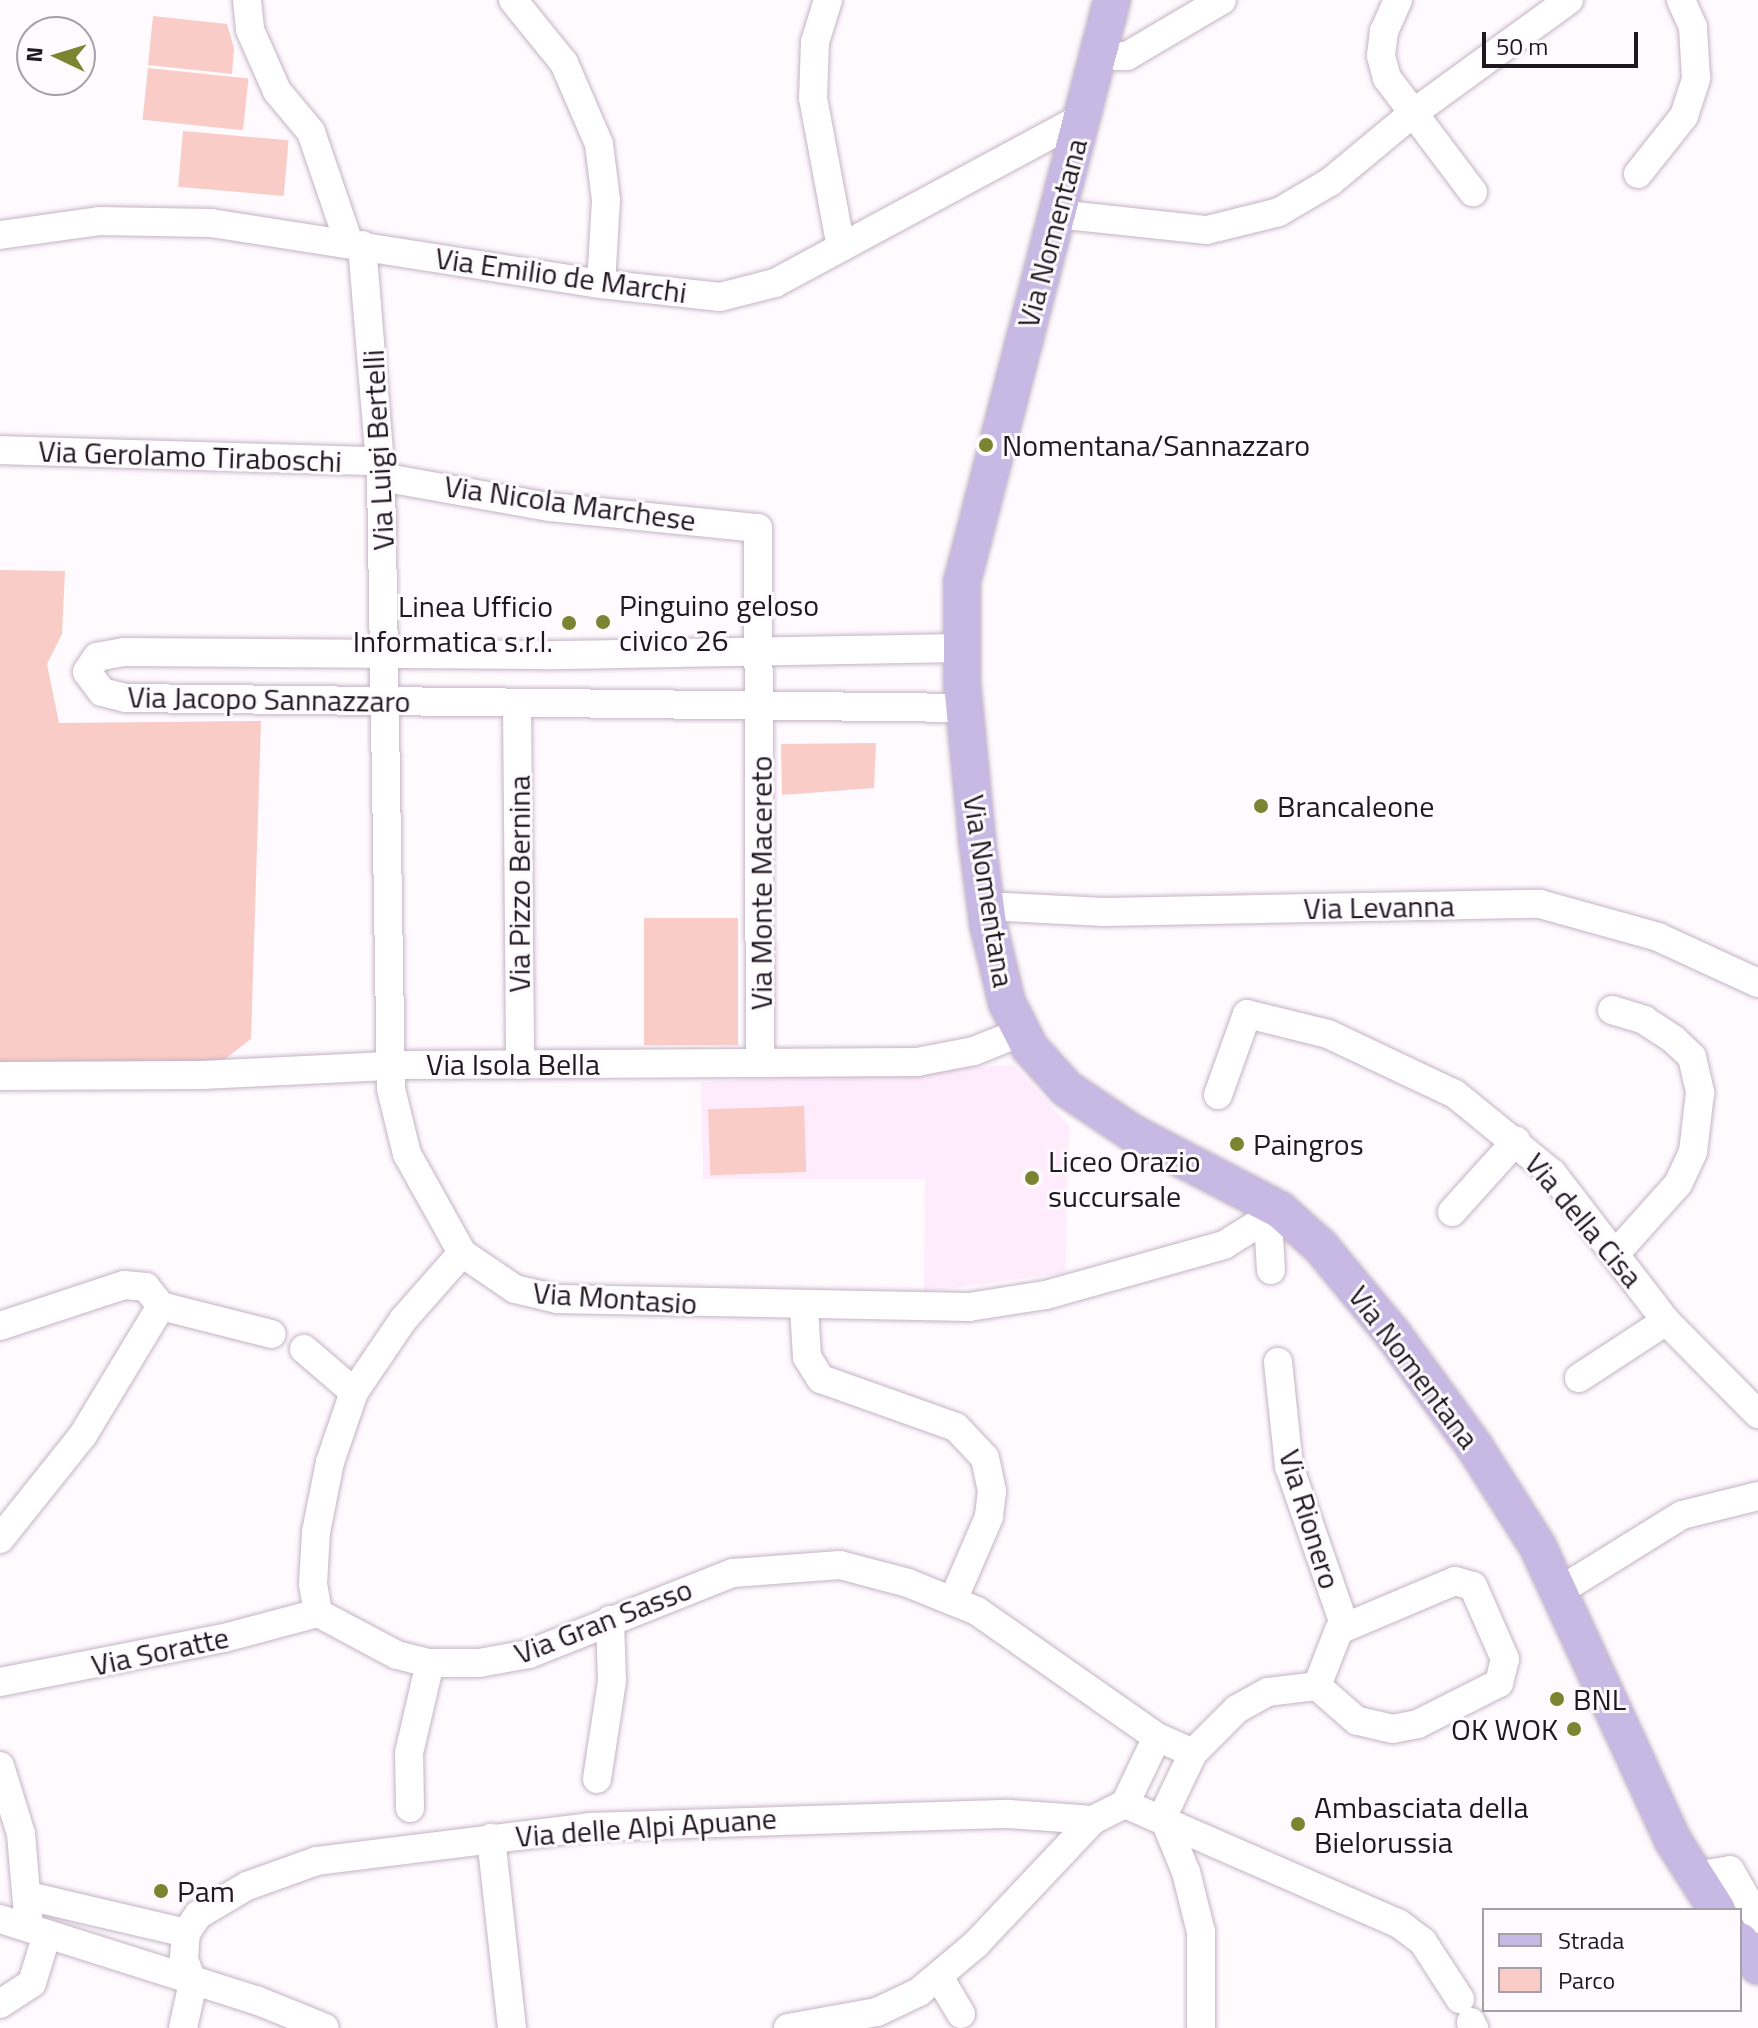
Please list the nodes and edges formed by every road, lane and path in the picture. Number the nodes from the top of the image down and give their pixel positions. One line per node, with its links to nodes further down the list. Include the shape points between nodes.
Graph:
1 (247, 0): 16 (street, Via Luigi Bertelli, via 250,30 277,91 311,132)
2 (513, 0): 18 (street, via 564,63 599,144 606,200)
3 (828, 0): 17 (street, via 815,42 813,98)
4 (1112, 0): 9 (main road, Via Nomentana)
5 (1222, 0): 9 (street, via 1127,56)
6 (1398, 0): 10 (street, via 1384,31 1381,56 1387,78)
7 (1569, 0): 10 (street)
8 (1681, 0): 12 (street, via 1693,27 1696,78 1684,116)
9 (1098, 56): 11 (main road, Via Nomentana)
10 (1412, 114): 13 (street); 14 (street, via 1312,195 1250,223 1171,229)
11 (1082, 118): 14 (main road, Via Nomentana); 17 (street, Via Emilio de Marchi)
12 (1638, 174)
13 (1473, 192)
14 (1057, 214): 22 (main road, Via Nomentana, via 965,569)
15 (0, 235): 16 (street, Via Emilio de Marchi, via 71,223 149,221 211,223)
16 (356, 244): 18 (street, Via Emilio de Marchi); 20 (street, Via Luigi Bertelli)
17 (841, 247): 18 (street, Via Emilio de Marchi, via 775,283 741,294 720,297)
18 (601, 284)
19 (0, 450): 20 (street, Via Gerolamo Tiraboschi)
20 (381, 469): 21 (street, Via Nicola Marchese, via 550,507); 24 (street, Via Luigi Bertelli)
21 (758, 528): 23 (street, Via Monte Macereto)
22 (961, 648): 23 (street, Via Jacopo Sannazzaro); 28 (main road, Via Nomentana)
23 (761, 651): 24 (street, Via Jacopo Sannazzaro); 27 (street, Via Monte Macereto)
24 (387, 654): 25 (street, Via Luigi Bertelli); 25 (street, Via Jacopo Sannazzaro, via 124,652 97,657 87,672 102,692 126,698)
25 (387, 703): 26 (street, Via Jacopo Sannazzaro); 34 (street, Via Montasio)
26 (517, 703): 27 (street, Via Jacopo Sannazzaro); 35 (street, Via Pizzo Bernina)
27 (762, 703): 28 (street, Via Jacopo Sannazzaro); 33 (street, Via Monte Macereto)
28 (964, 708): 29 (main road, Via Nomentana)
29 (985, 906): 30 (street, Via Levanna, via 1104,912 1540,904 1658,937); 32 (main road, Via Nomentana, via 1005,994)
30 (1758, 983)
31 (1612, 1010): 41 (street, via 1644,1020 1673,1039 1692,1057 1700,1093 1693,1152 1683,1176)
32 (1021, 1032): 33 (street, Via Isola Bella, via 929,1061); 40 (main road, Via Nomentana, via 1055,1077 1090,1106)
33 (760, 1063): 35 (street, Via Isola Bella)
34 (390, 1065): 35 (street, Via Isola Bella); 36 (street, Via Isola Bella, via 202,1075); 42 (street, Via Montasio, via 394,1110 407,1154)
35 (520, 1065)
36 (0, 1076)
37 (1218, 1095): 38 (street, Via della Cisa, via 1247,1014 1295,1022 1368,1049 1455,1094)
38 (1516, 1141): 39 (street); 41 (street, Via della Cisa, via 1552,1173)
39 (1452, 1212)
40 (1274, 1215): 43 (street); 45 (street, Via Montasio, via 1224,1245 1046,1295 969,1307); 56 (main road, Via Nomentana, via 1321,1247 1428,1381 1513,1506)
41 (1617, 1252): 46 (street, Via della Cisa)
42 (462, 1253): 45 (street, Via Montasio, via 505,1283 541,1297); 52 (street, via 403,1320)
43 (1271, 1270)
44 (161, 1306): 47 (street, via 146,1287 124,1285); 48 (street); 55 (street, via 83,1435)
45 (804, 1308): 57 (street, via 807,1357 821,1379 834,1388 956,1427 985,1458 992,1491 989,1517)
46 (1666, 1321): 51 (street); 53 (street, Via della Cisa)
47 (0, 1326)
48 (272, 1334)
49 (304, 1349): 52 (street)
50 (1278, 1362): 60 (street, Via Rionero, via 1289,1466)
51 (1579, 1378)
52 (354, 1392): 58 (street, via 330,1462 316,1532 313,1584)
53 (1758, 1414)
54 (1758, 1496): 56 (street, via 1682,1515)
55 (0, 1539)
56 (1561, 1590): 74 (main road, Via Nomentana)
57 (953, 1600): 59 (street, Via Gran Sasso, via 840,1565 791,1565 690,1585); 64 (street, Via Gran Sasso, via 1002,1625)
58 (318, 1613): 61 (street, Via Gran Sasso, via 376,1647); 62 (street, Via Soratte, via 165,1651)
59 (610, 1620): 61 (street, Via Gran Sasso, via 504,1660); 67 (street, via 611,1689)
60 (1345, 1627): 63 (street); 63 (street, via 1448,1583 1466,1581 1505,1659 1504,1675 1495,1687 1418,1724 1393,1729 1357,1721)
61 (430, 1663): 69 (street, via 409,1753)
62 (0, 1682)
63 (1317, 1686): 65 (street, via 1259,1695 1230,1714)
64 (1157, 1737): 65 (street, Via Gran Sasso); 68 (street)
65 (1193, 1753): 70 (street)
66 (0, 1766): 72 (street)
67 (597, 1779)
68 (1125, 1804): 70 (street); 71 (street)
69 (410, 1808)
70 (1163, 1816): 87 (street, via 1398,1923 1423,1942); 93 (street, via 1186,1872 1201,1932)
71 (1093, 1820): 73 (street, Via delle Alpi Apuane, via 1009,1814 695,1820); 83 (street)
72 (9, 1822): 75 (street)
73 (491, 1838): 80 (street, Via delle Alpi Apuane, via 317,1861 225,1897 198,1915); 91 (street)
74 (1694, 1876): 76 (main road, Via Nomentana); 78 (street, via 1730,1870)
75 (28, 1896): 79 (street); 80 (street)
76 (1716, 1908)
77 (0, 1919): 79 (street)
78 (1758, 1919)
79 (38, 1931): 84 (street); 85 (street, via 32,1983)
80 (186, 1933): 84 (street, via 184,1959)
81 (1742, 1944): 82 (main road)
82 (1758, 1966)
83 (939, 1977): 86 (street); 88 (street)
84 (193, 1983): 89 (street); 90 (street)
85 (0, 2004)
86 (961, 2014)
87 (1468, 2016)
88 (866, 2022): 92 (street)
89 (183, 2028)
90 (325, 2028)
91 (512, 2028)
92 (788, 2028)
93 (1201, 2028)

